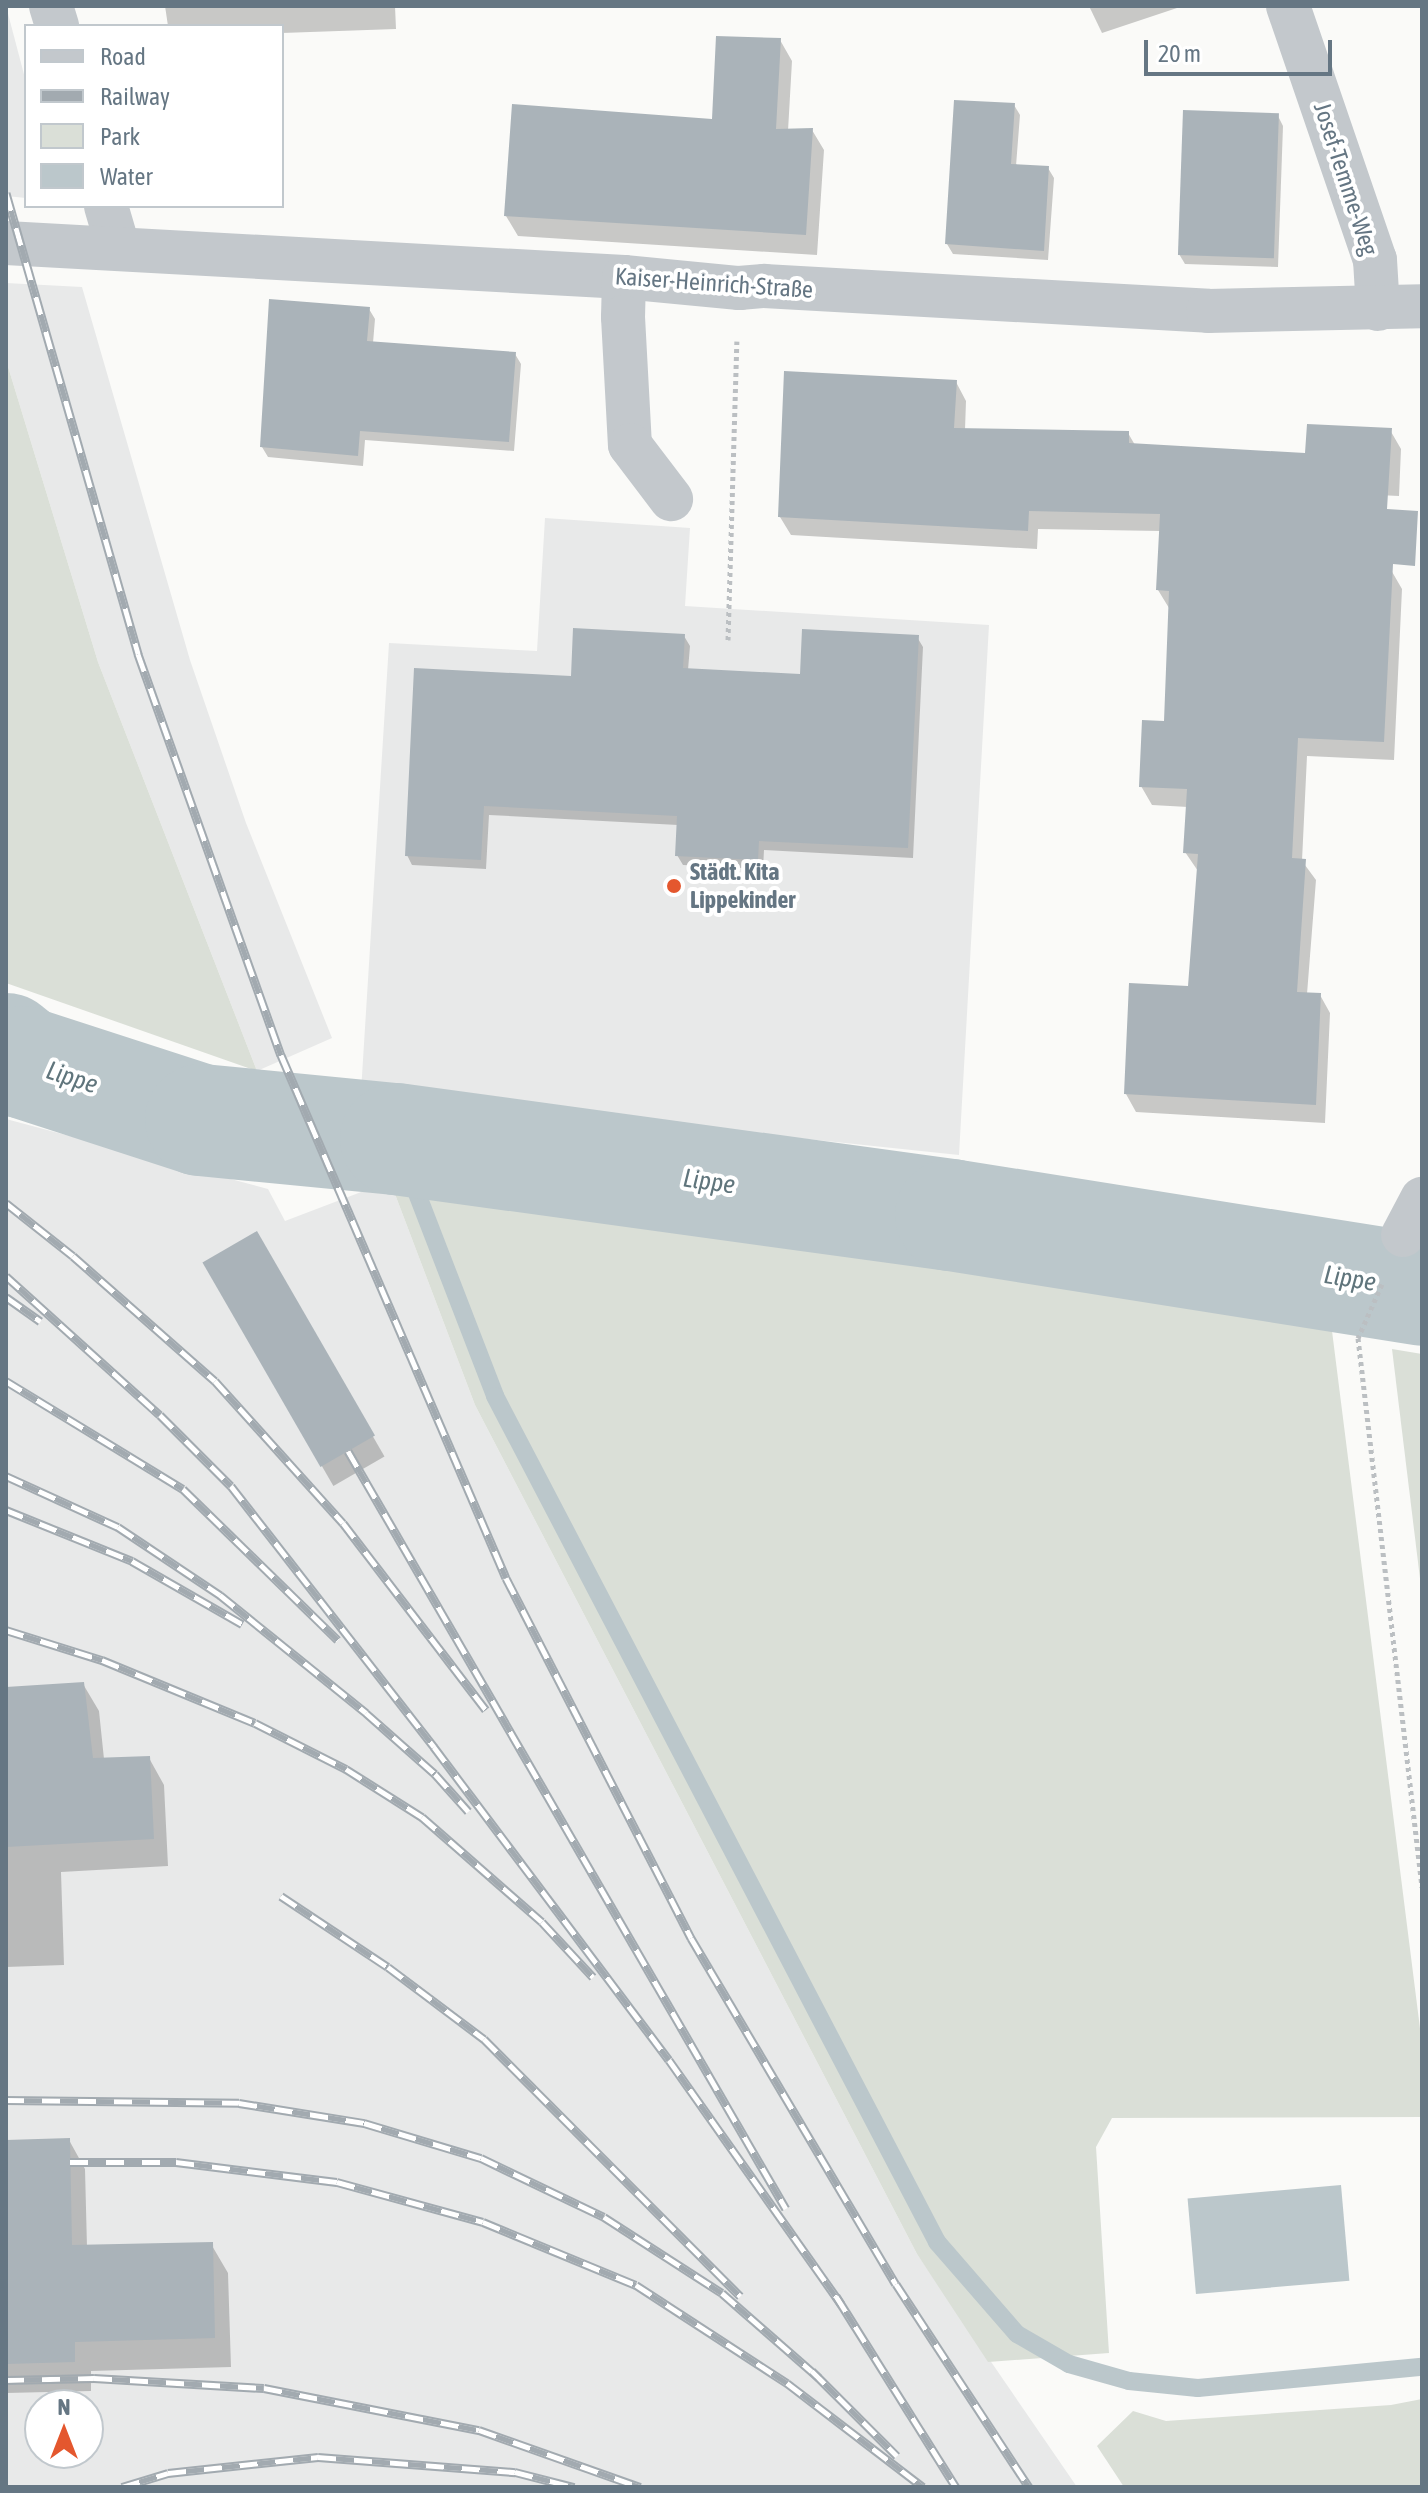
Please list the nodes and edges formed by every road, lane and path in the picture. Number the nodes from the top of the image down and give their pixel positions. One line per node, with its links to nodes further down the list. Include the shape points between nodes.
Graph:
1 (1288, 6): 8 (street, Josef-Temme-Weg, via 1375,260)
2 (107, 208): 4 (street)
3 (6, 243): 4 (street, Kaiser-Heinrich-Straße)
4 (118, 247): 5 (street, Kaiser-Heinrich-Straße)
5 (624, 277): 6 (street, Kaiser-Heinrich-Straße); 9 (street, via 630,445)
6 (739, 288): 8 (street, Kaiser-Heinrich-Straße, via 1208,311); 10 (path)
7 (1422, 306): 8 (street, Kaiser-Heinrich-Straße)
8 (1378, 309)
9 (671, 499)
10 (728, 640)
11 (1413, 1217): 12 (path, via 1358,1338)
12 (1422, 1887)

